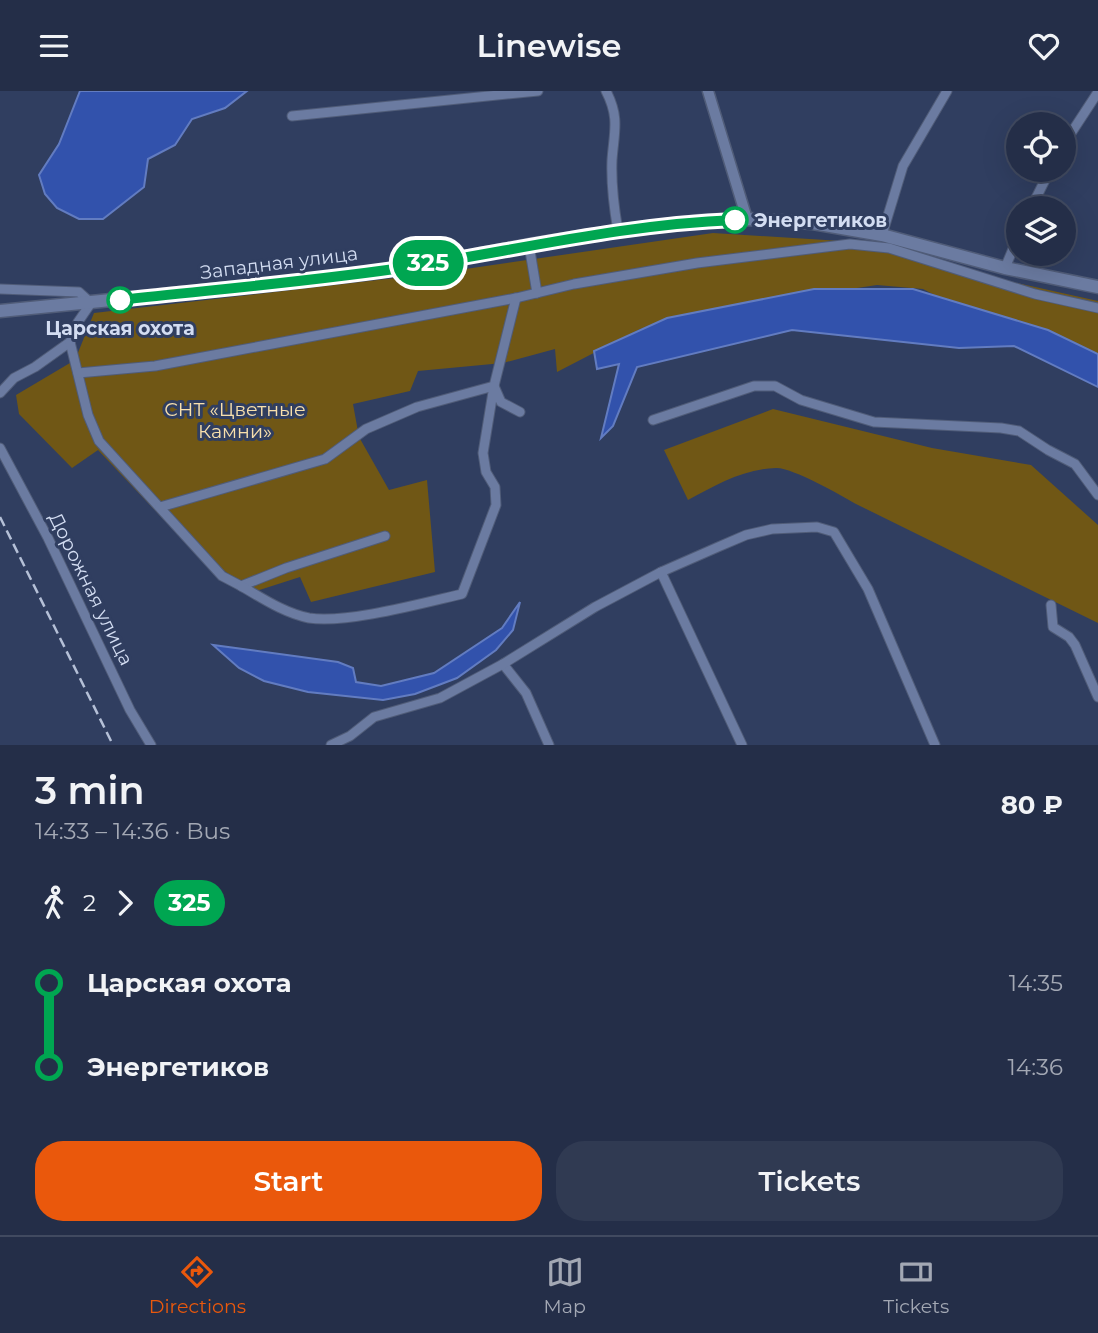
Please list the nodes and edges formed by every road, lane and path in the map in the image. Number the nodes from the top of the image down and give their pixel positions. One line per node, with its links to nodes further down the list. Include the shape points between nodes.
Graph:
1 (538, 91): 6 (street)
2 (606, 91): 9 (street, via 617,128 612,161)
3 (708, 91): 8 (street)
4 (947, 91): 10 (street, via 903,166)
5 (1098, 92): 7 (street)
6 (292, 116)
7 (1076, 126)
8 (747, 219): 9 (main road, Западная улица); 10 (main road, Западная улица, via 813,223)
9 (618, 231): 11 (main road, Западная улица)
10 (882, 235): 12 (main road, Западная улица)
11 (529, 245): 15 (street); 17 (main road, Западная улица, via 303,281)
12 (1005, 268): 13 (main road, Западная улица)
13 (1098, 287)
14 (0, 289): 17 (street, via 79,292)
15 (537, 293): 16 (street); 18 (street, via 697,264 850,244 889,248 1035,294)
16 (516, 298): 21 (street, via 155,366); 22 (street)
17 (91, 303): 19 (main road, Западная улица); 20 (street)
18 (1098, 308)
19 (0, 311)
20 (70, 342): 21 (street); 23 (street, via 14,378)
21 (78, 373): 28 (street, via 99,440)
22 (494, 386): 24 (street, via 501,402); 28 (street, via 417,407 366,429 325,459); 31 (street, via 483,453 495,487 496,506 462,594 325,620 289,612)
23 (0, 393)
24 (520, 412)
25 (653, 420): 27 (street, via 754,386 775,386 801,400 874,422 1019,431 1075,464)
26 (0, 448): 36 (street, Дорожная улица)
27 (1098, 495)
28 (160, 507): 31 (street, via 222,576)
29 (386, 536): 31 (street)
30 (661, 572): 33 (street); 39 (street); 40 (street, via 746,535 817,527 834,532 868,589)
31 (241, 586)
32 (1051, 605): 34 (street, via 1053,627 1075,645)
33 (503, 664): 35 (street, via 440,698 374,717); 38 (street, via 526,693)
34 (1098, 697)
35 (352, 741): 37 (street)
36 (151, 745)
37 (331, 745)
38 (549, 745)
39 (742, 745)
40 (935, 745)

